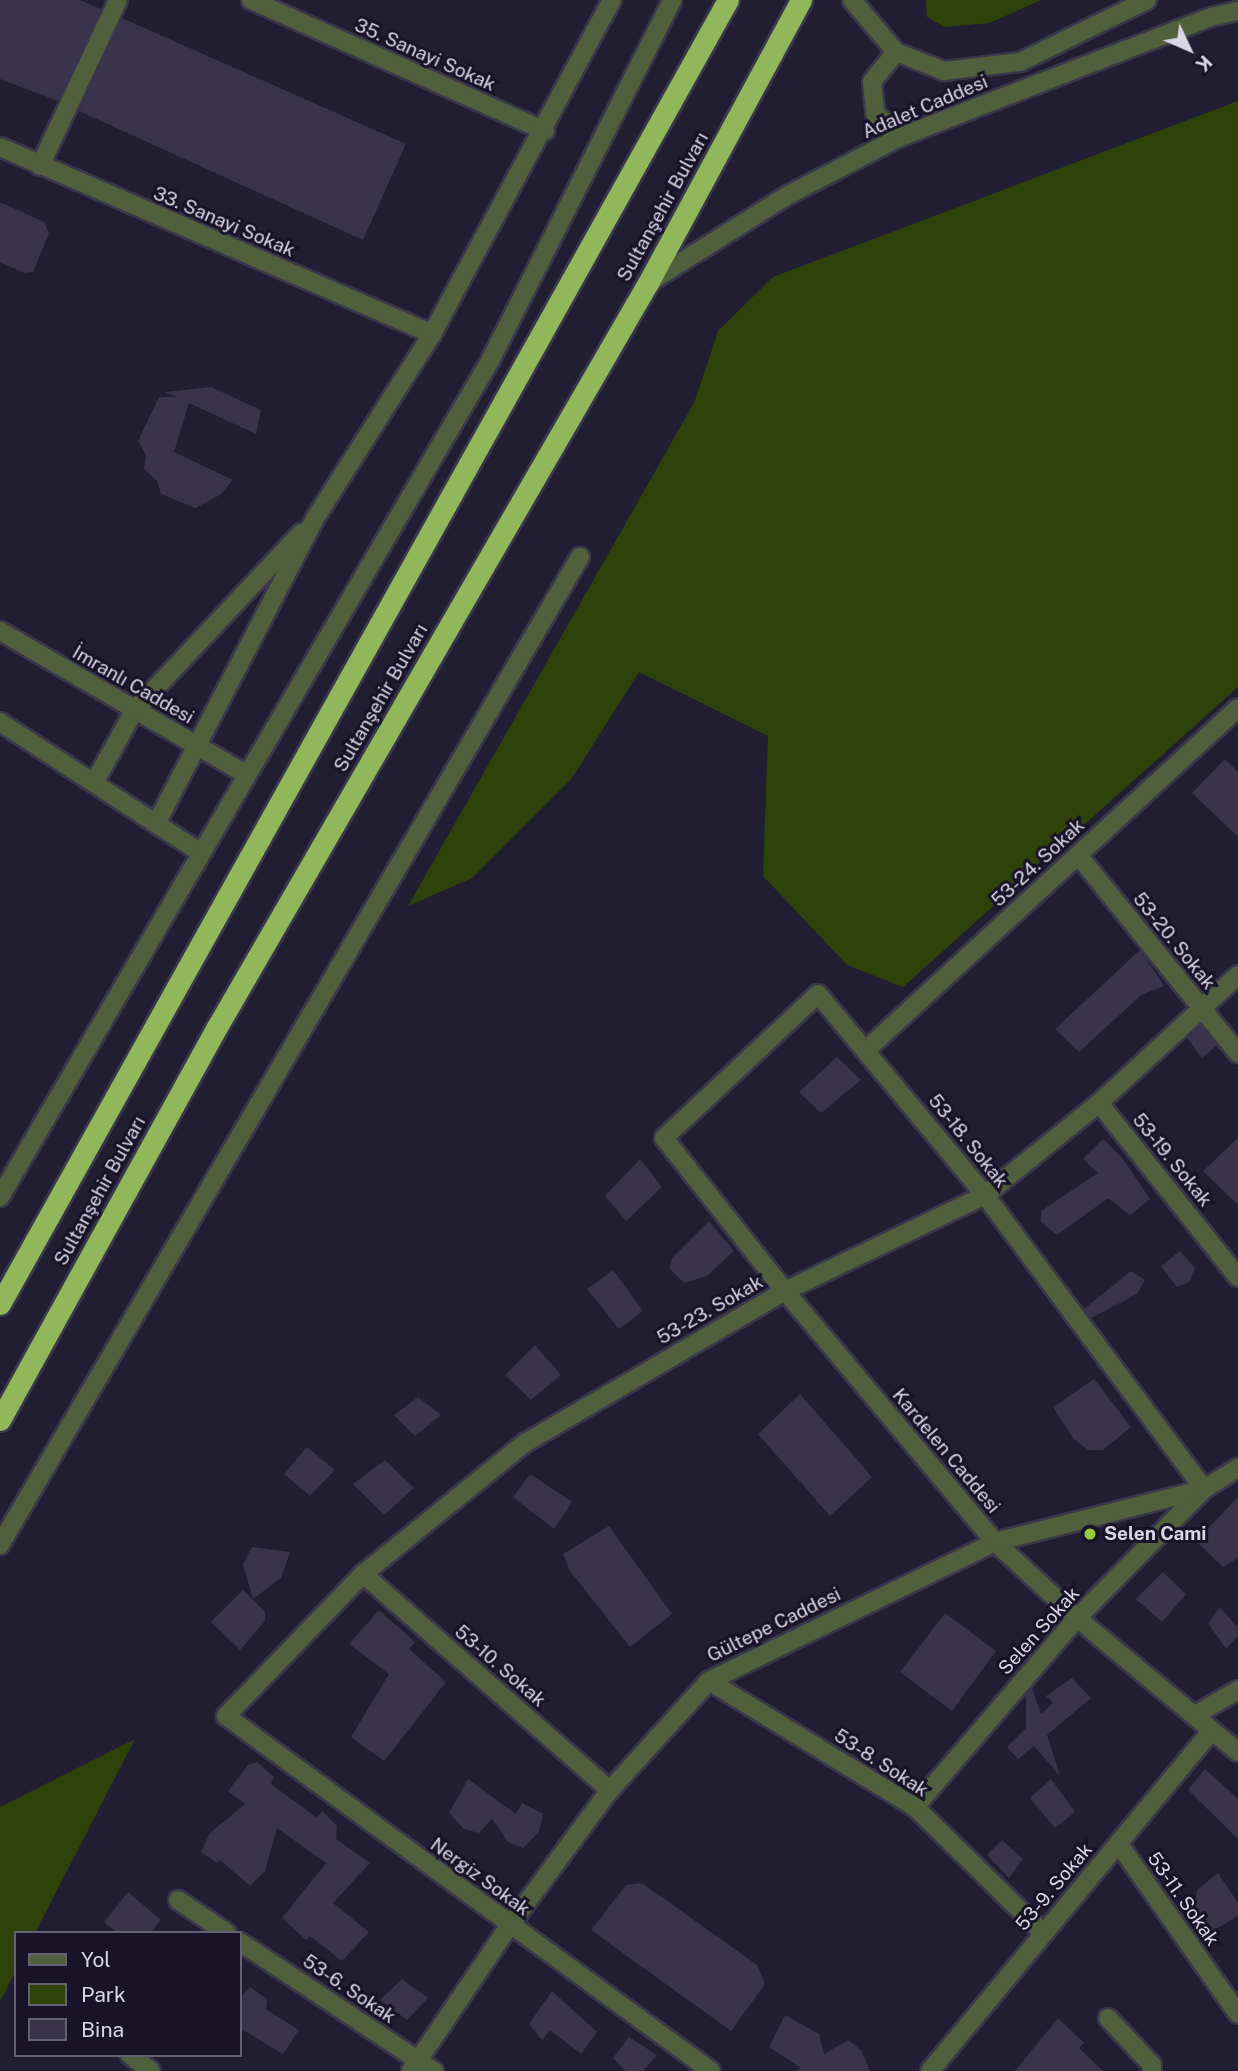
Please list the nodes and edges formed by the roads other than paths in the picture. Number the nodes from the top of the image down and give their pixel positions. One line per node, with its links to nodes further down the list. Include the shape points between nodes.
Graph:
1 (118, 0): 14 (street)
2 (251, 0): 11 (street, 35. Sanayi Sokak)
3 (612, 0): 11 (street)
4 (672, 0): 24 (street, via 491,359)
5 (728, 0): 39 (highway, Sultanşehir Bulvarı)
6 (801, 0): 15 (highway, Sultanşehir Bulvarı)
7 (852, 0): 10 (street, Adalet Caddesi)
8 (1147, 0): 10 (street, Adalet Caddesi, via 1020,62 944,71)
9 (1238, 11): 12 (street, Adalet Caddesi, via 1211,17)
10 (896, 52): 12 (street, via 872,82 875,113)
11 (545, 131): 16 (street)
12 (900, 136): 15 (street, Adalet Caddesi, via 788,195)
13 (0, 147): 14 (street, 33. Sanayi Sokak)
14 (40, 166): 16 (street, 33. Sanayi Sokak)
15 (648, 283): 40 (highway, Sultanşehir Bulvarı, via 217,1027)
16 (432, 334): 17 (street)
17 (316, 517): 21 (street); 23 (street)
18 (580, 557): 44 (street)
19 (0, 631): 21 (street, İmranlı Caddesi)
20 (1238, 708): 28 (street, 53-24. Sokak)
21 (134, 710): 23 (street, İmranlı Caddesi); 25 (street)
22 (0, 722): 25 (street)
23 (199, 747): 24 (street, İmranlı Caddesi); 26 (street)
24 (246, 774): 27 (street)
25 (94, 783): 26 (street)
26 (156, 824): 27 (street)
27 (201, 853): 36 (street)
28 (1078, 855): 30 (street, 53-20. Sokak); 31 (street, 53-24. Sokak)
29 (1238, 975): 30 (street, 53-23. Sokak)
30 (1200, 1007): 32 (street, 53-20. Sokak); 33 (street, 53-23. Sokak)
31 (866, 1050): 34 (street, 53-18. Sokak, via 818,994); 35 (street, 53-18. Sokak)
32 (1238, 1053)
33 (1099, 1103): 35 (street, 53-23. Sokak); 37 (street, 53-19. Sokak)
34 (664, 1138): 38 (street, Kardelen Caddesi)
35 (985, 1195): 38 (street, 53-23. Sokak); 42 (street, 53-18. Sokak)
36 (0, 1197)
37 (1238, 1277)
38 (785, 1291): 43 (street, Kardelen Caddesi); 45 (street, 53-23. Sokak, via 525,1443)
39 (0, 1304)
40 (0, 1420)
41 (1238, 1468): 42 (street, Gültepe Caddesi)
42 (1203, 1489): 43 (street, Gültepe Caddesi); 46 (street, Selen Sokak)
43 (995, 1542): 46 (street, Kardelen Caddesi); 47 (street, Gültepe Caddesi)
44 (0, 1545)
45 (363, 1574): 50 (street, 53-23. Sokak); 53 (street, 53-10. Sokak)
46 (1077, 1618): 49 (street, Kardelen Caddesi); 54 (street, Selen Sokak)
47 (709, 1681): 53 (street, Gültepe Caddesi); 54 (street, 53-8. Sokak)
48 (1238, 1690): 49 (street)
49 (1195, 1715): 51 (street, Kardelen Caddesi)
50 (226, 1716): 57 (street, Nergiz Sokak)
51 (1212, 1730): 52 (street, Kardelen Caddesi); 55 (street, 53-9. Sokak)
52 (1238, 1752)
53 (610, 1790): 57 (street, Gültepe Caddesi)
54 (915, 1807): 59 (street, 53-8. Sokak)
55 (1118, 1843): 59 (street, 53-9. Sokak); 61 (street, 53-11. Sokak)
56 (177, 1900): 58 (street)
57 (510, 1925): 64 (street, Gültepe Caddesi); 67 (street, Nergiz Sokak)
58 (224, 1931)
59 (1043, 1933): 68 (street, 53-9. Sokak)
60 (242, 1942): 64 (street, 53-6. Sokak)
61 (1238, 2014)
62 (1108, 2018): 69 (street, via 1152,2065)
63 (133, 2057): 65 (street)
64 (414, 2065): 66 (street, 53-6. Sokak)
65 (151, 2071)
66 (434, 2071)
67 (710, 2071)
68 (930, 2071)
69 (1152, 2071)

